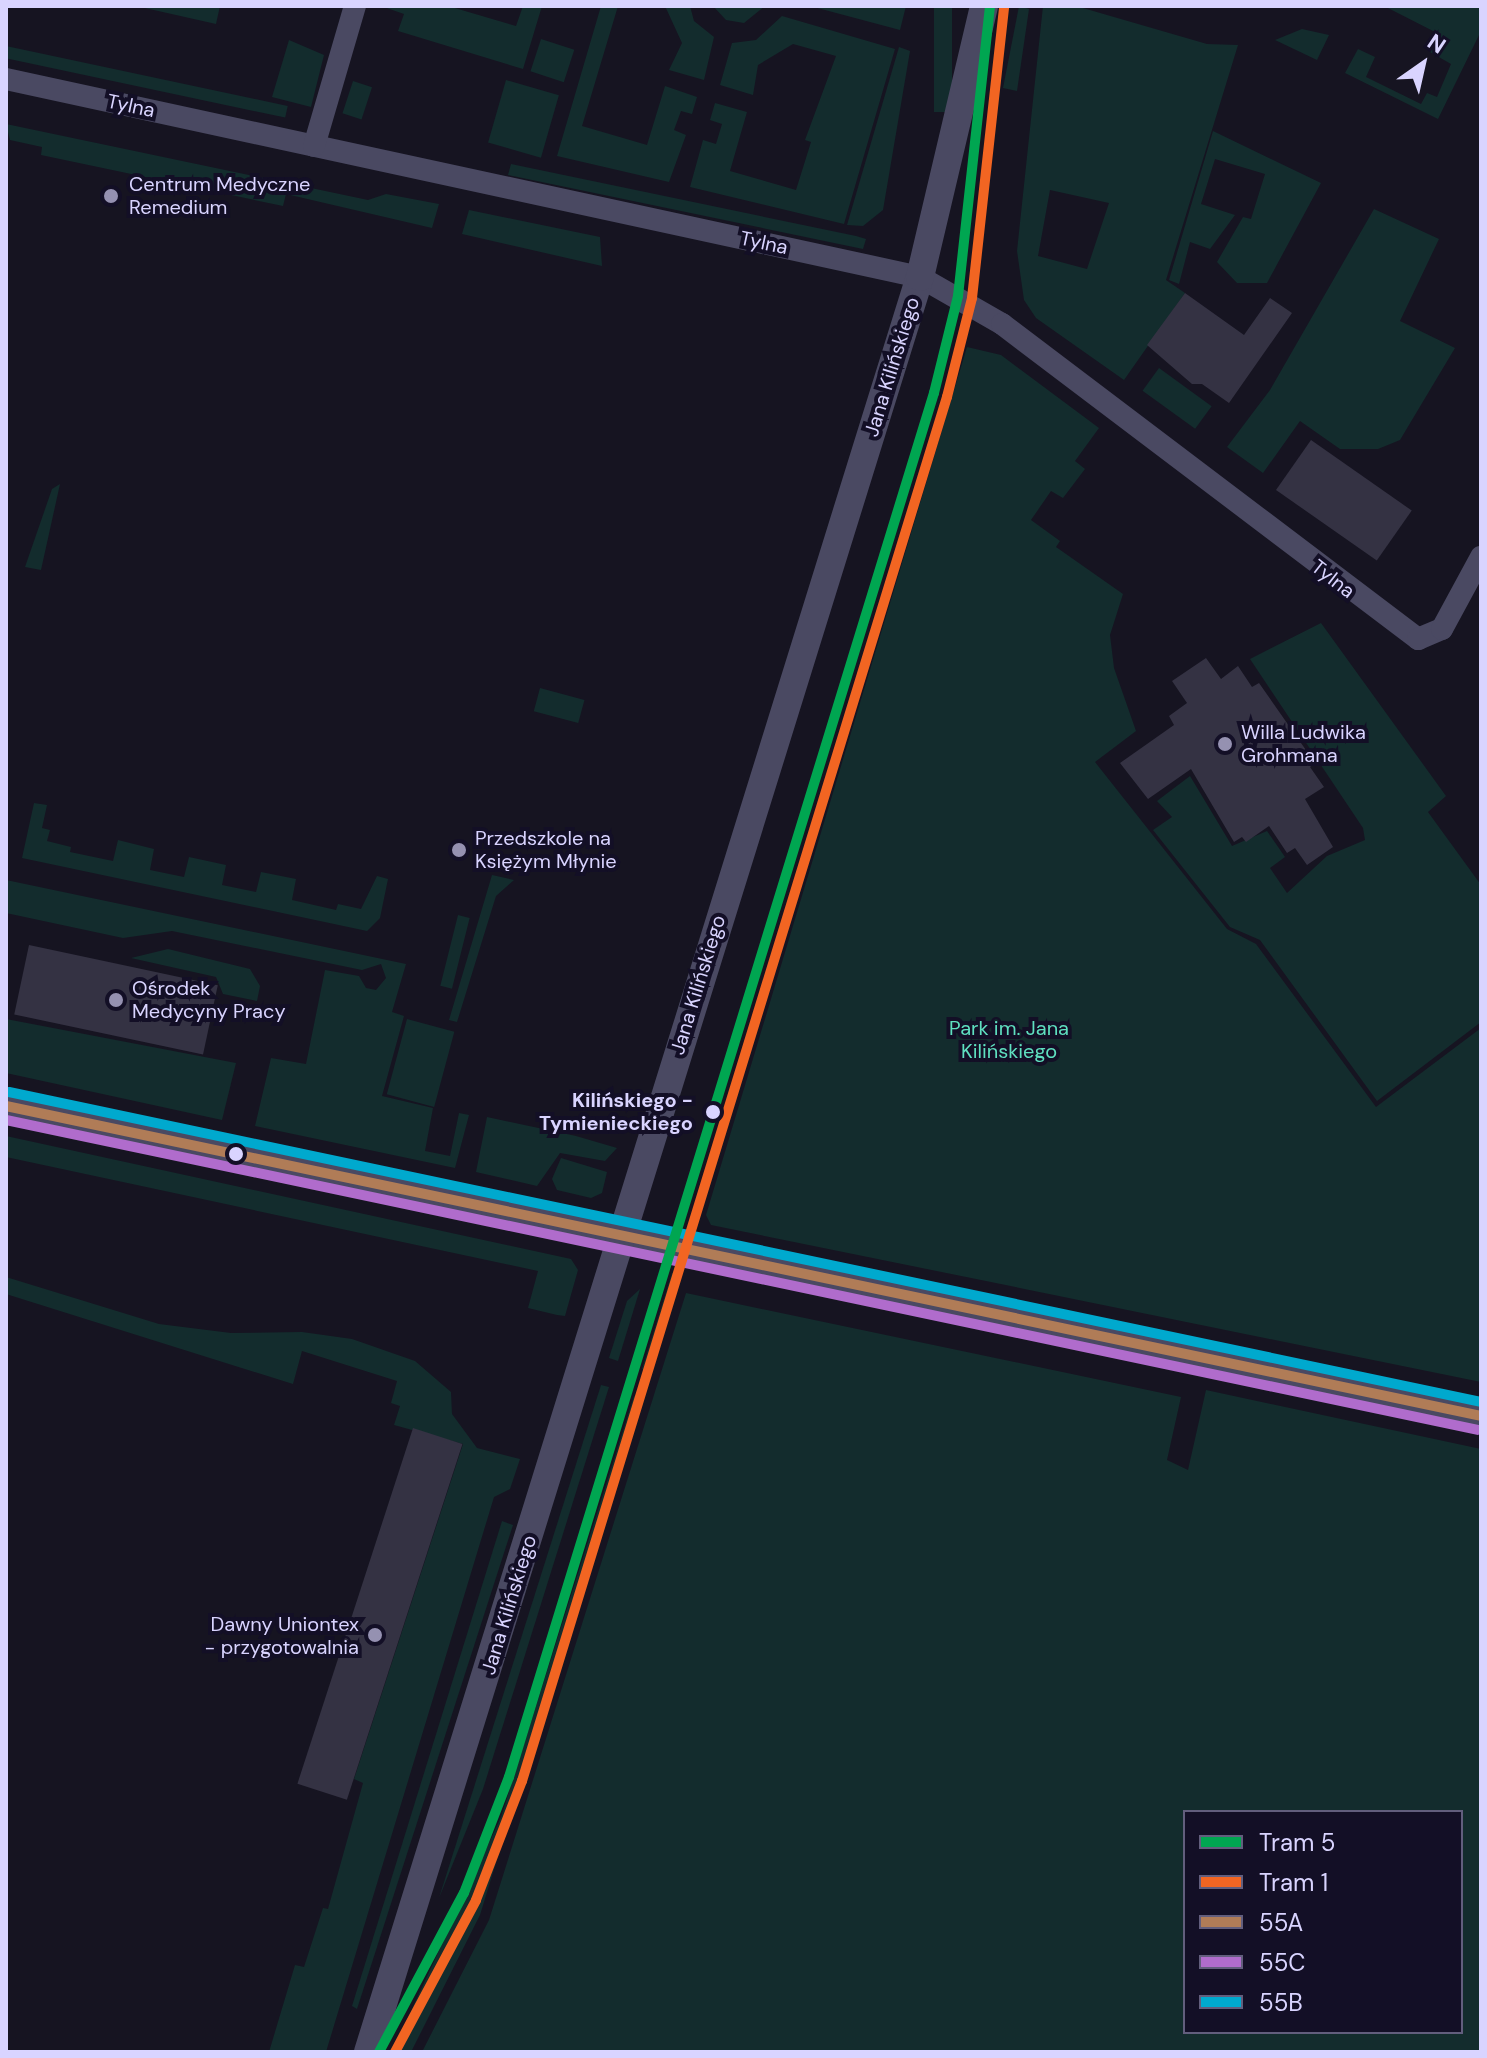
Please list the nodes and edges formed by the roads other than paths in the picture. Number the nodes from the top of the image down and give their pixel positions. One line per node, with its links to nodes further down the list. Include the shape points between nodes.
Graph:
1 (355, 6): 4 (street)
2 (984, 6): 5 (street, Jana Kilińskiego)
3 (6, 79): 4 (street, Tylna)
4 (314, 146): 5 (street, Tylna)
5 (920, 277): 6 (street, Tylna, via 1002,324 1418,639 1442,629); 8 (street, Jana Kilińskiego)
6 (1481, 557)
7 (6, 1106): 8 (street)
8 (622, 1237): 9 (street); 10 (street, Jana Kilińskiego)
9 (1481, 1416)
10 (368, 2052)

